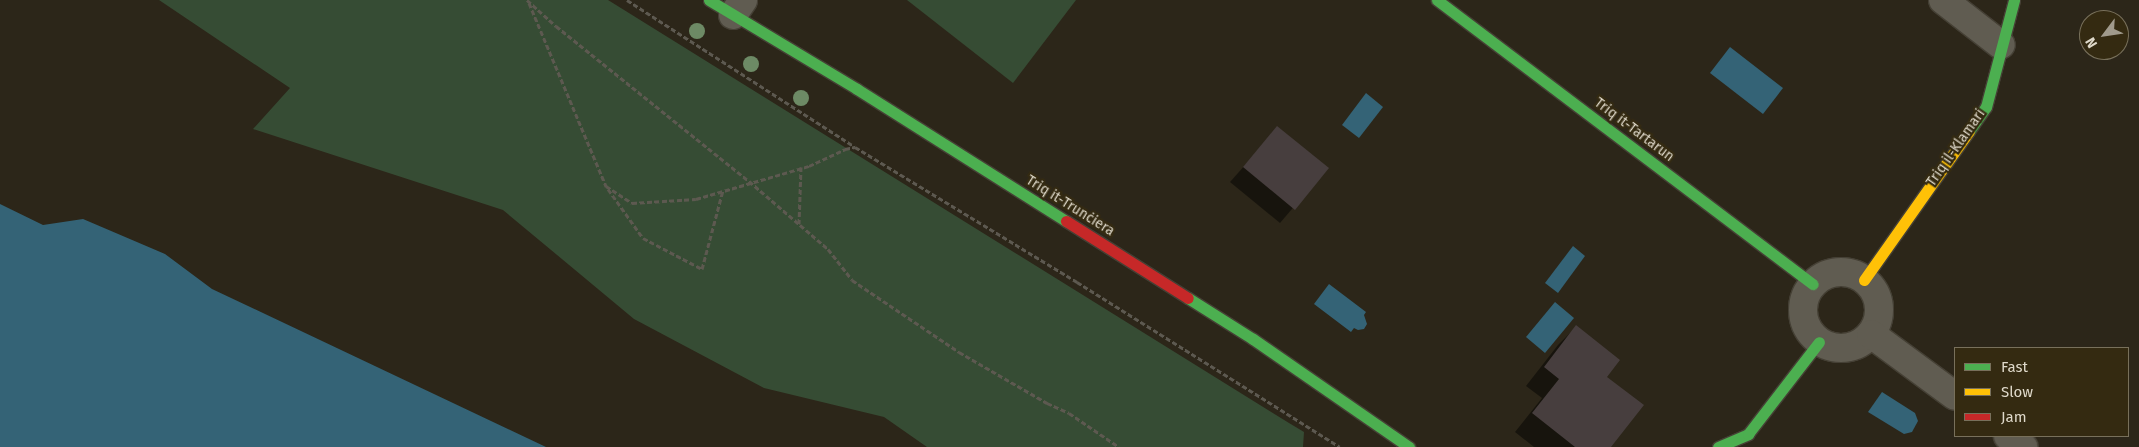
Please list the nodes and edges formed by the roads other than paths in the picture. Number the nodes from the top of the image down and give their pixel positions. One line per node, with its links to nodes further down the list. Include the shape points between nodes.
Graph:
1 (709, 0): 5 (street, Triq it-Trunċiera)
2 (1437, 0): 8 (street, Triq it-Tartarun)
3 (1943, 0): 6 (street)
4 (2014, 0): 6 (street, Triq il-Klamari)
5 (738, 8): 14 (street, Triq it-Trunċiera, via 857,89 1236,329)
6 (2001, 45): 7 (street, Triq il-Klamari, via 1986,107)
7 (1864, 280): 8 (street, via 1850,273 1836,272); 9 (street, via 1878,302 1879,315)
8 (1813, 284): 10 (street, via 1802,307 1809,333)
9 (1871, 334): 10 (street, via 1862,343 1849,348 1836,349); 11 (street)
10 (1819, 342): 13 (street)
11 (1954, 395)
12 (2009, 437): 16 (street)
13 (1749, 440): 15 (street)
14 (1409, 447)
15 (1718, 447)
16 (2024, 447)

